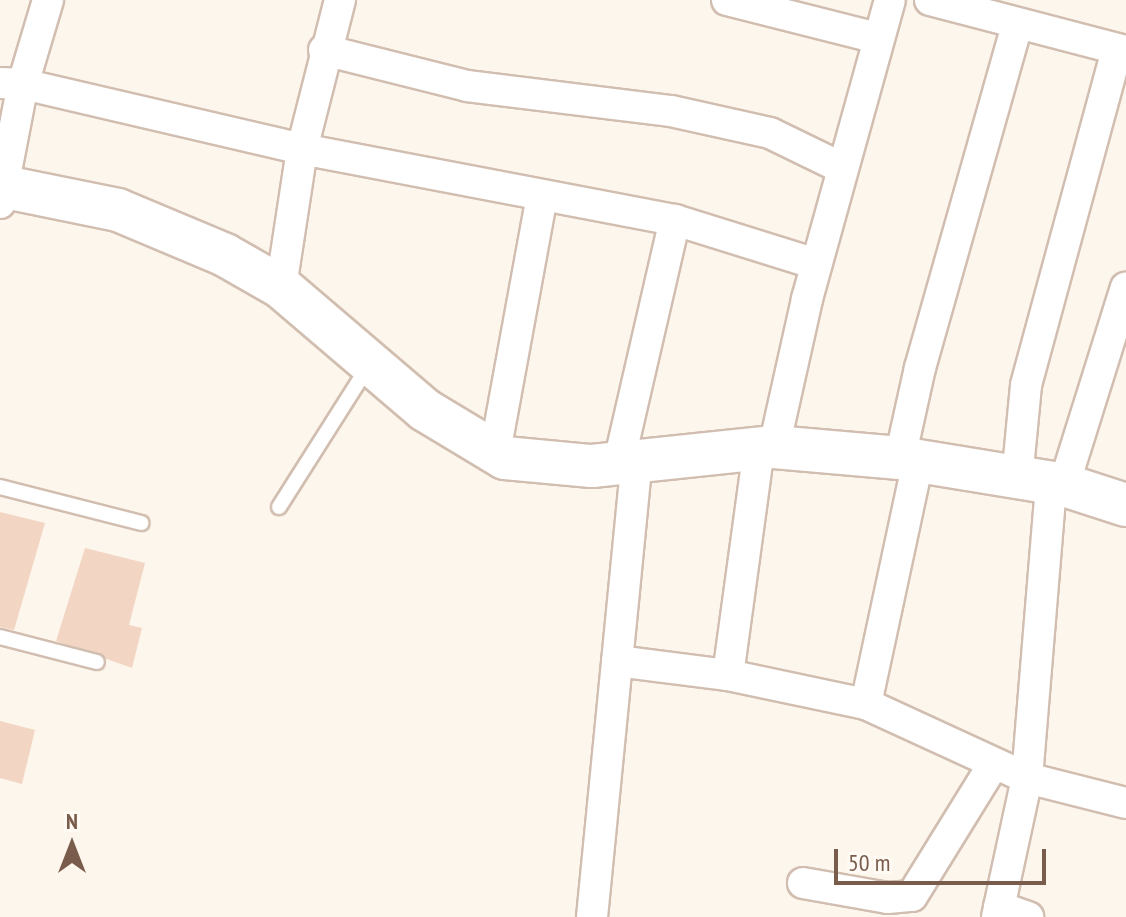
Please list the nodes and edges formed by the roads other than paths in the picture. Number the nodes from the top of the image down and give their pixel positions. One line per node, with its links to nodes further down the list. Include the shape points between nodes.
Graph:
1 (48, 0): 10 (street)
2 (340, 0): 8 (street)
3 (727, 0): 7 (street)
4 (890, 0): 7 (street)
5 (930, 0): 6 (street)
6 (1017, 25): 9 (street); 22 (street, via 920,368)
7 (877, 38): 12 (street)
8 (324, 50): 11 (street); 12 (street, via 467,86 685,114 770,133)
9 (1121, 50): 24 (street, via 1026,385)
10 (11, 84): 11 (street); 13 (street)
11 (302, 149): 14 (street); 17 (street)
12 (842, 168): 16 (street)
13 (1, 192): 17 (main road, via 118,210 225,255)
14 (542, 195): 15 (street); 21 (street)
15 (675, 220): 16 (street); 23 (street)
16 (816, 264): 20 (street)
17 (281, 287): 19 (main road)
18 (1126, 287): 24 (street)
19 (370, 363): 21 (main road, via 425,410); 27 (lane)
20 (767, 448): 22 (main road); 23 (main road); 32 (street)
21 (495, 452): 23 (main road, via 546,464)
22 (909, 460): 24 (main road); 33 (street)
23 (628, 461): 30 (street)
24 (1044, 483): 26 (main road); 35 (street)
25 (0, 487): 28 (lane)
26 (1126, 505)
27 (279, 507)
28 (141, 523)
29 (0, 637): 31 (lane)
30 (617, 661): 32 (street); 39 (street)
31 (97, 662)
32 (728, 675): 33 (street)
33 (866, 704): 34 (street)
34 (994, 763): 35 (street); 37 (street, via 912,896 888,898)
35 (1027, 778): 36 (street); 38 (street)
36 (1126, 803)
37 (803, 883)
38 (998, 912): 40 (street)
39 (592, 917)
40 (1028, 917)

